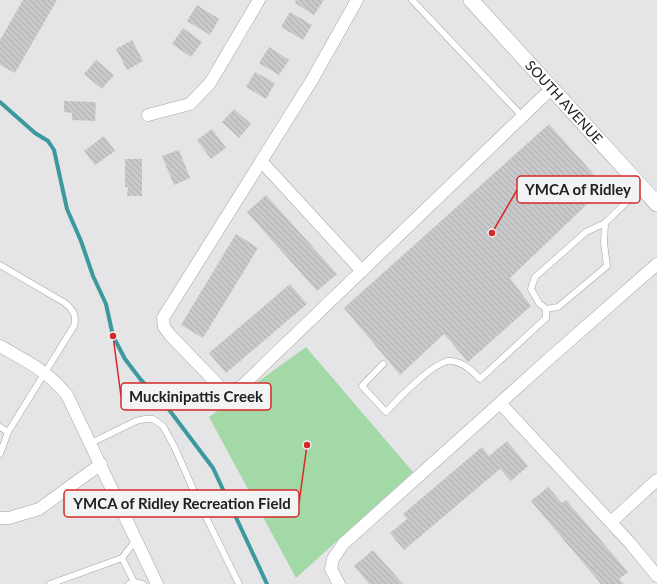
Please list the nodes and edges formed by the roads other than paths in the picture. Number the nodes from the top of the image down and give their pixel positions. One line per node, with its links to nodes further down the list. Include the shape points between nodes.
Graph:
1 (259, 0): 6 (street, via 210,83 195,99 190,104)
2 (357, 0): 8 (street, via 312,80)
3 (412, 0): 7 (lane)
4 (471, 0): 5 (street, SOUTH AVENUE)
5 (552, 88): 7 (street); 9 (street, SOUTH AVENUE)
6 (148, 115)
7 (522, 116): 14 (street)
8 (261, 161): 14 (street); 14 (street, via 163,318 164,327 170,335 223,390 234,391 243,386)
9 (642, 187): 10 (street, SOUTH AVENUE); 11 (lane)
10 (657, 204)
11 (605, 223): 15 (lane, via 607,266 558,307); 15 (lane, via 586,232 535,277 531,289)
12 (657, 264): 19 (street)
13 (0, 265): 18 (lane, via 65,303 75,314 74,326)
14 (362, 270)
15 (546, 309): 17 (lane, via 546,318 480,380 467,366 451,360 444,362 422,377 386,412 362,386)
16 (0, 346): 18 (street)
17 (383, 364)
18 (45, 373): 21 (lane); 22 (street, via 67,395)
19 (500, 403): 27 (street); 36 (street, via 343,544 333,559 331,569)
20 (0, 427): 21 (lane)
21 (8, 432): 23 (lane)
22 (91, 443): 24 (street); 35 (lane, via 136,421 153,419 163,426)
23 (0, 453)
24 (101, 464): 26 (street, via 39,509 9,518); 28 (street)
25 (657, 480): 27 (street)
26 (0, 518)
27 (611, 522): 30 (street)
28 (136, 540): 29 (lane); 34 (street)
29 (122, 558): 31 (lane); 32 (lane)
30 (657, 576)
31 (131, 583): 33 (lane)
32 (50, 584)
33 (143, 584)
34 (157, 584)
35 (239, 584)
36 (339, 584)

